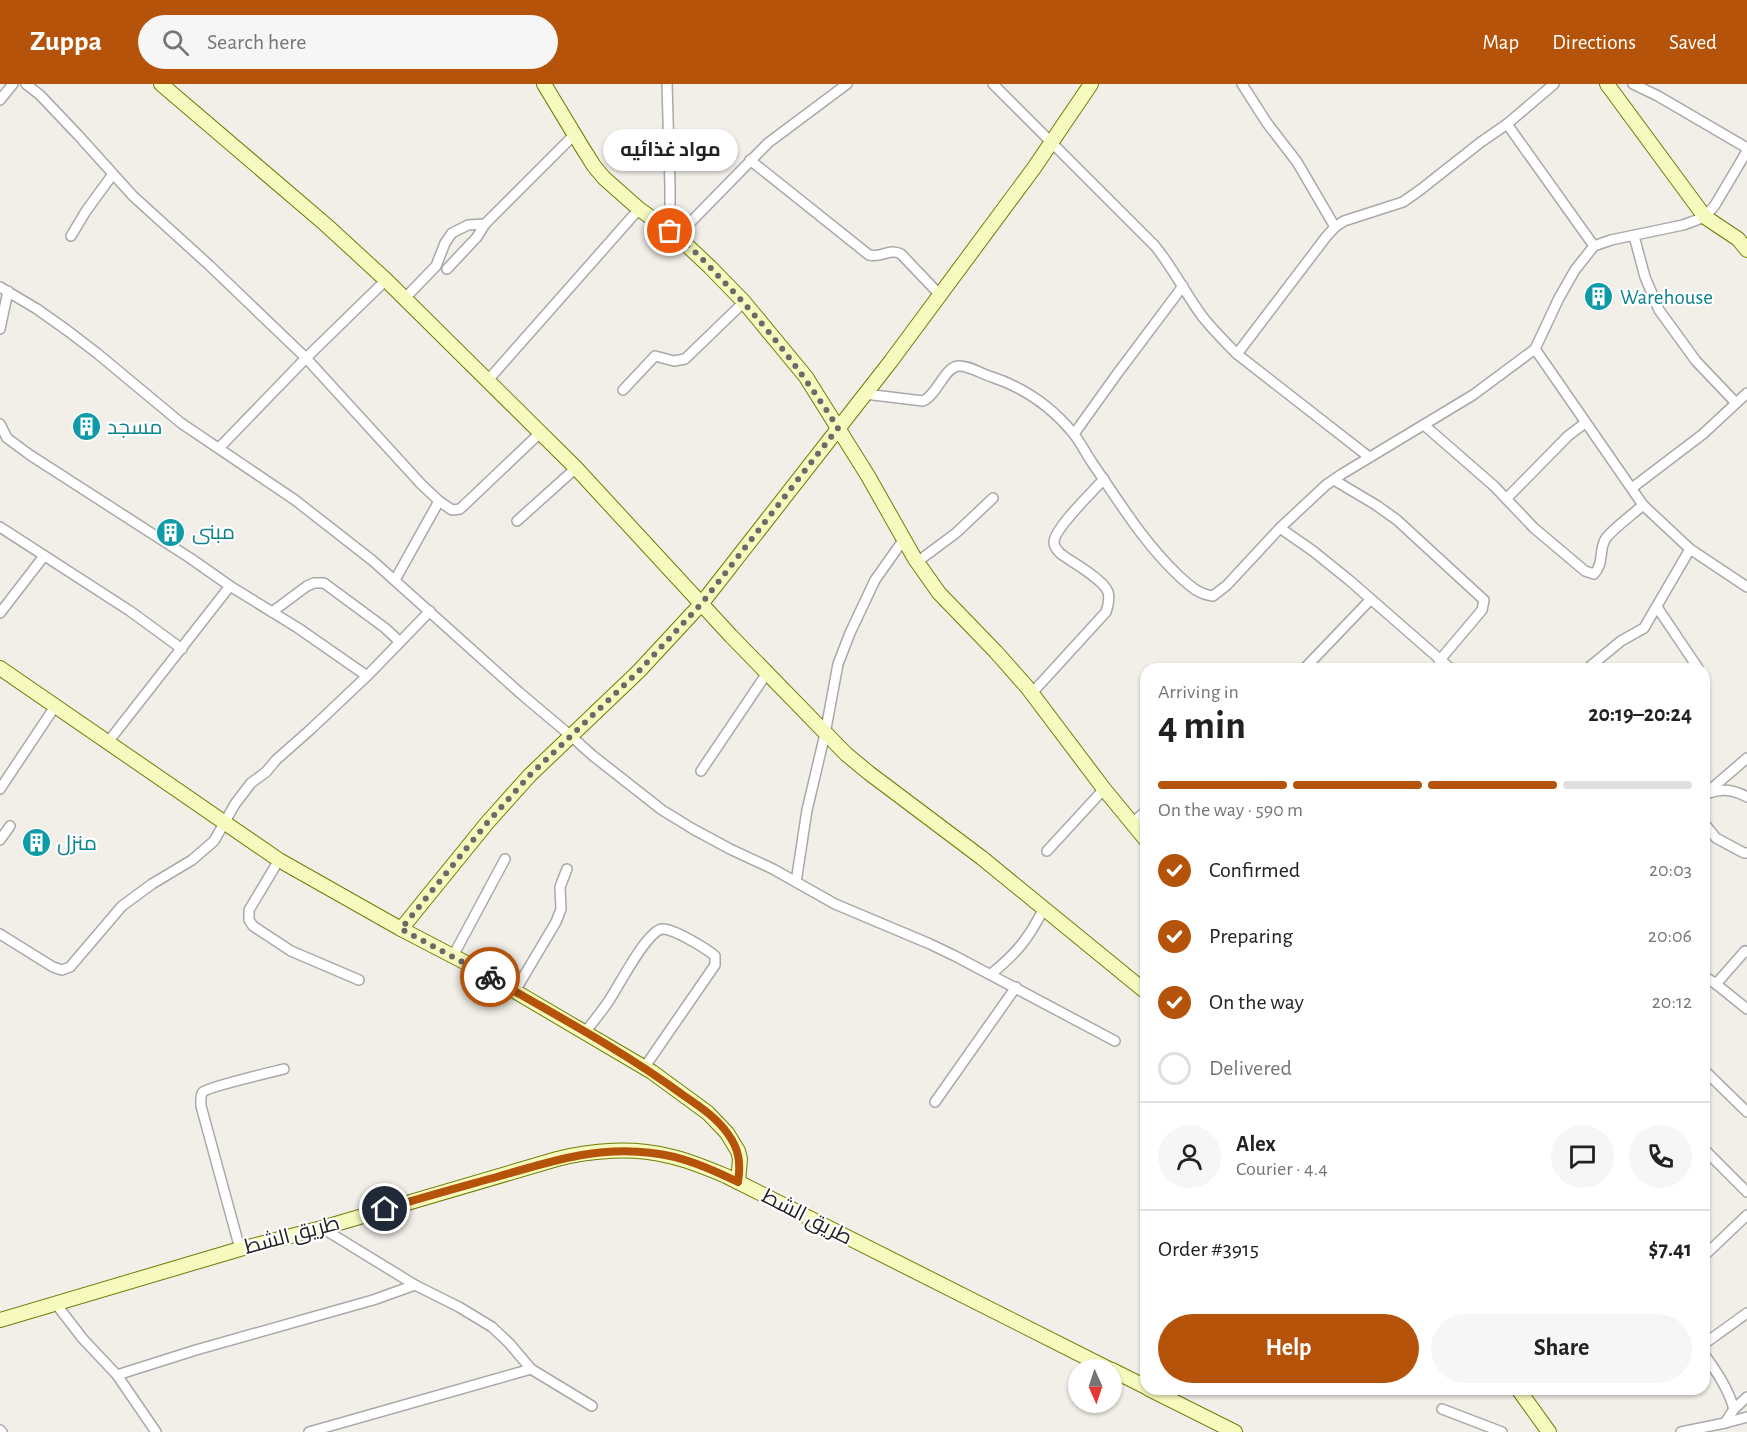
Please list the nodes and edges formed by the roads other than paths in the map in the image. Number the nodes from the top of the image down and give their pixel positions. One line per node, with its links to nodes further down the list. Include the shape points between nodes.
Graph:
1 (13, 84): 13 (street)
2 (27, 84): 19 (street)
3 (161, 84): 30 (street)
4 (544, 84): 15 (street)
5 (667, 84): 24 (street)
6 (847, 84): 18 (street)
7 (993, 84): 16 (street)
8 (1091, 84): 16 (street)
9 (1242, 84): 23 (street, via 1297,162)
10 (1554, 84): 14 (street)
11 (1607, 84): 21 (street)
12 (1633, 84): 17 (street)
13 (0, 100)
14 (1507, 124): 23 (street, via 1403,202); 27 (street)
15 (574, 135): 20 (street, via 599,172); 22 (street)
16 (1051, 143): 31 (street, via 1155,246); 33 (street)
17 (1747, 149): 21 (street)
18 (750, 160): 24 (street); 33 (street, via 870,255 880,256 889,251 901,254)
19 (113, 174): 25 (street); 39 (street)
20 (639, 209): 24 (street); 40 (street)
21 (1705, 217): 26 (street); 28 (street, via 1738,238)
22 (485, 224): 29 (street); 34 (street, via 468,225 452,233 436,266)
23 (1335, 227): 38 (street)
24 (674, 233): 35 (street)
25 (71, 236)
26 (1634, 236): 27 (street); 44 (street, via 1659,310 1696,361)
27 (1594, 246): 37 (street, via 1575,270)
28 (1747, 250)
29 (447, 269)
30 (386, 280): 34 (street); 39 (street)
31 (1183, 286): 38 (street); 50 (street)
32 (4, 289): 36 (street); 51 (street, via 68,331 181,423)
33 (940, 296): 43 (street)
34 (405, 298): 40 (street)
35 (744, 302): 41 (street, via 685,359 674,361 655,356); 48 (street, via 806,378)
36 (0, 329)
37 (1535, 349): 45 (street); 47 (street)
38 (1237, 354): 52 (street)
39 (306, 358): 51 (street); 59 (street)
40 (488, 380): 49 (street)
41 (623, 390)
42 (1747, 393): 44 (street)
43 (865, 394): 48 (street); 50 (street, via 923,401 950,370 966,367 1022,389 1043,403)
44 (1736, 403): 56 (street, via 1703,434)
45 (1585, 423): 56 (street); 58 (street)
46 (0, 424): 69 (street, via 7,438 30,455)
47 (1424, 425): 52 (street); 58 (street)
48 (838, 428): 64 (street); 72 (street)
49 (541, 432): 53 (street); 59 (street, via 460,509 452,510)
50 (1074, 434): 54 (street)
51 (219, 448): 68 (street, via 295,500)
52 (1369, 456): 55 (street)
53 (576, 468): 61 (street); 72 (street)
54 (1104, 479): 63 (street, via 1138,531 1202,595 1213,596 1227,585); 87 (street, via 1059,528 1054,540 1061,554 1108,592 1106,612)
55 (1334, 480): 63 (street); 79 (street, via 1397,520 1484,600 1482,610)
56 (1632, 488): 60 (street)
57 (993, 498): 67 (street)
58 (1506, 498): 60 (street, via 1542,535 1594,574 1602,560 1606,539)
59 (439, 501): 68 (street)
60 (1642, 505): 65 (street)
61 (517, 521)
62 (0, 527): 66 (street)
63 (1280, 528): 71 (street)
64 (904, 539): 67 (street); 89 (street, via 875,580 841,654)
65 (1690, 549): 70 (street); 73 (street)
66 (44, 556): 76 (street); 78 (street)
67 (917, 562): 87 (street, via 939,593)
68 (395, 580): 74 (street)
69 (231, 586): 75 (street); 78 (street)
70 (1747, 587)
71 (1371, 599): 79 (street); 80 (street)
72 (702, 603): 85 (street); 90 (street)
73 (1656, 607): 82 (street, via 1644,628); 83 (street)
74 (429, 611): 77 (street); 90 (street)
75 (272, 612): 77 (street, via 307,586 324,583); 86 (street)
76 (0, 613)
77 (400, 642): 86 (street)
78 (182, 649): 91 (street)
79 (1439, 661): 81 (street)
80 (1310, 663)
81 (1442, 663)
82 (1594, 663)
83 (1695, 663)
84 (0, 668): 88 (street)
85 (767, 673): 89 (street); 93 (street)
86 (367, 676): 100 (street, via 251,783)
87 (1032, 693): 95 (street)
88 (56, 705): 91 (street); 94 (street)
89 (825, 734): 111 (street, via 807,810); 112 (street, via 869,773)
90 (571, 736): 111 (street, via 662,810); 113 (street, via 487,823)
91 (108, 742): 100 (street)
92 (1747, 758): 96 (street)
93 (701, 771)
94 (0, 789)
95 (1104, 789): 101 (street); 106 (street)
96 (1710, 790)
97 (1710, 793): 98 (street, via 1736,790)
98 (1747, 797)
99 (1140, 816): 101 (street)
100 (225, 823): 109 (street); 114 (street, via 203,852 122,906 70,967 53,967)
101 (1131, 824): 104 (street)
102 (10, 826): 105 (street)
103 (1710, 830): 107 (street, via 1716,838)
104 (1140, 834)
105 (0, 840)
106 (1047, 851)
107 (1747, 854)
108 (506, 859): 116 (street)
109 (279, 860): 113 (street); 118 (street, via 249,910 250,923 291,951)
110 (567, 869): 123 (street, via 556,922)
111 (796, 882): 117 (street, via 835,904)
112 (1044, 908): 117 (street, via 1015,954); 122 (street)
113 (401, 929): 116 (street)
114 (0, 934)
115 (1747, 952): 120 (street)
116 (453, 956): 123 (street)
117 (991, 975): 121 (street)
118 (358, 980)
119 (1710, 980): 120 (street)
120 (1716, 984): 124 (street)
121 (1016, 987): 126 (street); 130 (street)
122 (1140, 987)
123 (515, 991): 125 (street)
124 (1747, 1009)
125 (585, 1032): 127 (street); 127 (street, via 653,934 671,930 707,950 715,956 715,965)
126 (1115, 1041)
127 (644, 1068): 133 (street, via 708,1113 727,1133 740,1159)
128 (284, 1069): 137 (street, via 201,1094)
129 (1710, 1076): 131 (street)
130 (935, 1102)
131 (1747, 1112)
132 (1710, 1155): 134 (street)
133 (738, 1182): 136 (street, طريق الشط, via 667,1155 591,1153 547,1162); 144 (street, طريق الشط)
134 (1747, 1192)
135 (1747, 1215): 138 (street)
136 (322, 1228): 137 (street, طريق الشط); 139 (street)
137 (240, 1249): 140 (street, طريق الشط)
138 (1710, 1250)
139 (415, 1284): 146 (street, via 492,1327); 147 (street, via 373,1300)
140 (56, 1304): 142 (street, طريق الشط); 147 (street)
141 (1747, 1313): 143 (street)
142 (0, 1320)
143 (1710, 1340)
144 (1089, 1359)
145 (1710, 1363): 155 (street)
146 (531, 1369): 153 (street); 158 (street)
147 (117, 1375): 159 (street)
148 (1122, 1375): 149 (street, طريق الشط)
149 (1140, 1384)
150 (1162, 1395): 161 (street, طريق الشط)
151 (1522, 1395): 163 (street)
152 (1747, 1397): 155 (street)
153 (592, 1406)
154 (1442, 1409): 162 (street)
155 (1734, 1409): 157 (street)
156 (1747, 1417): 157 (street)
157 (1725, 1423): 164 (street)
158 (335, 1429): 160 (street)
159 (156, 1432)
160 (309, 1432)
161 (1235, 1432)
162 (1502, 1432)
163 (1549, 1432)
164 (1681, 1432)

